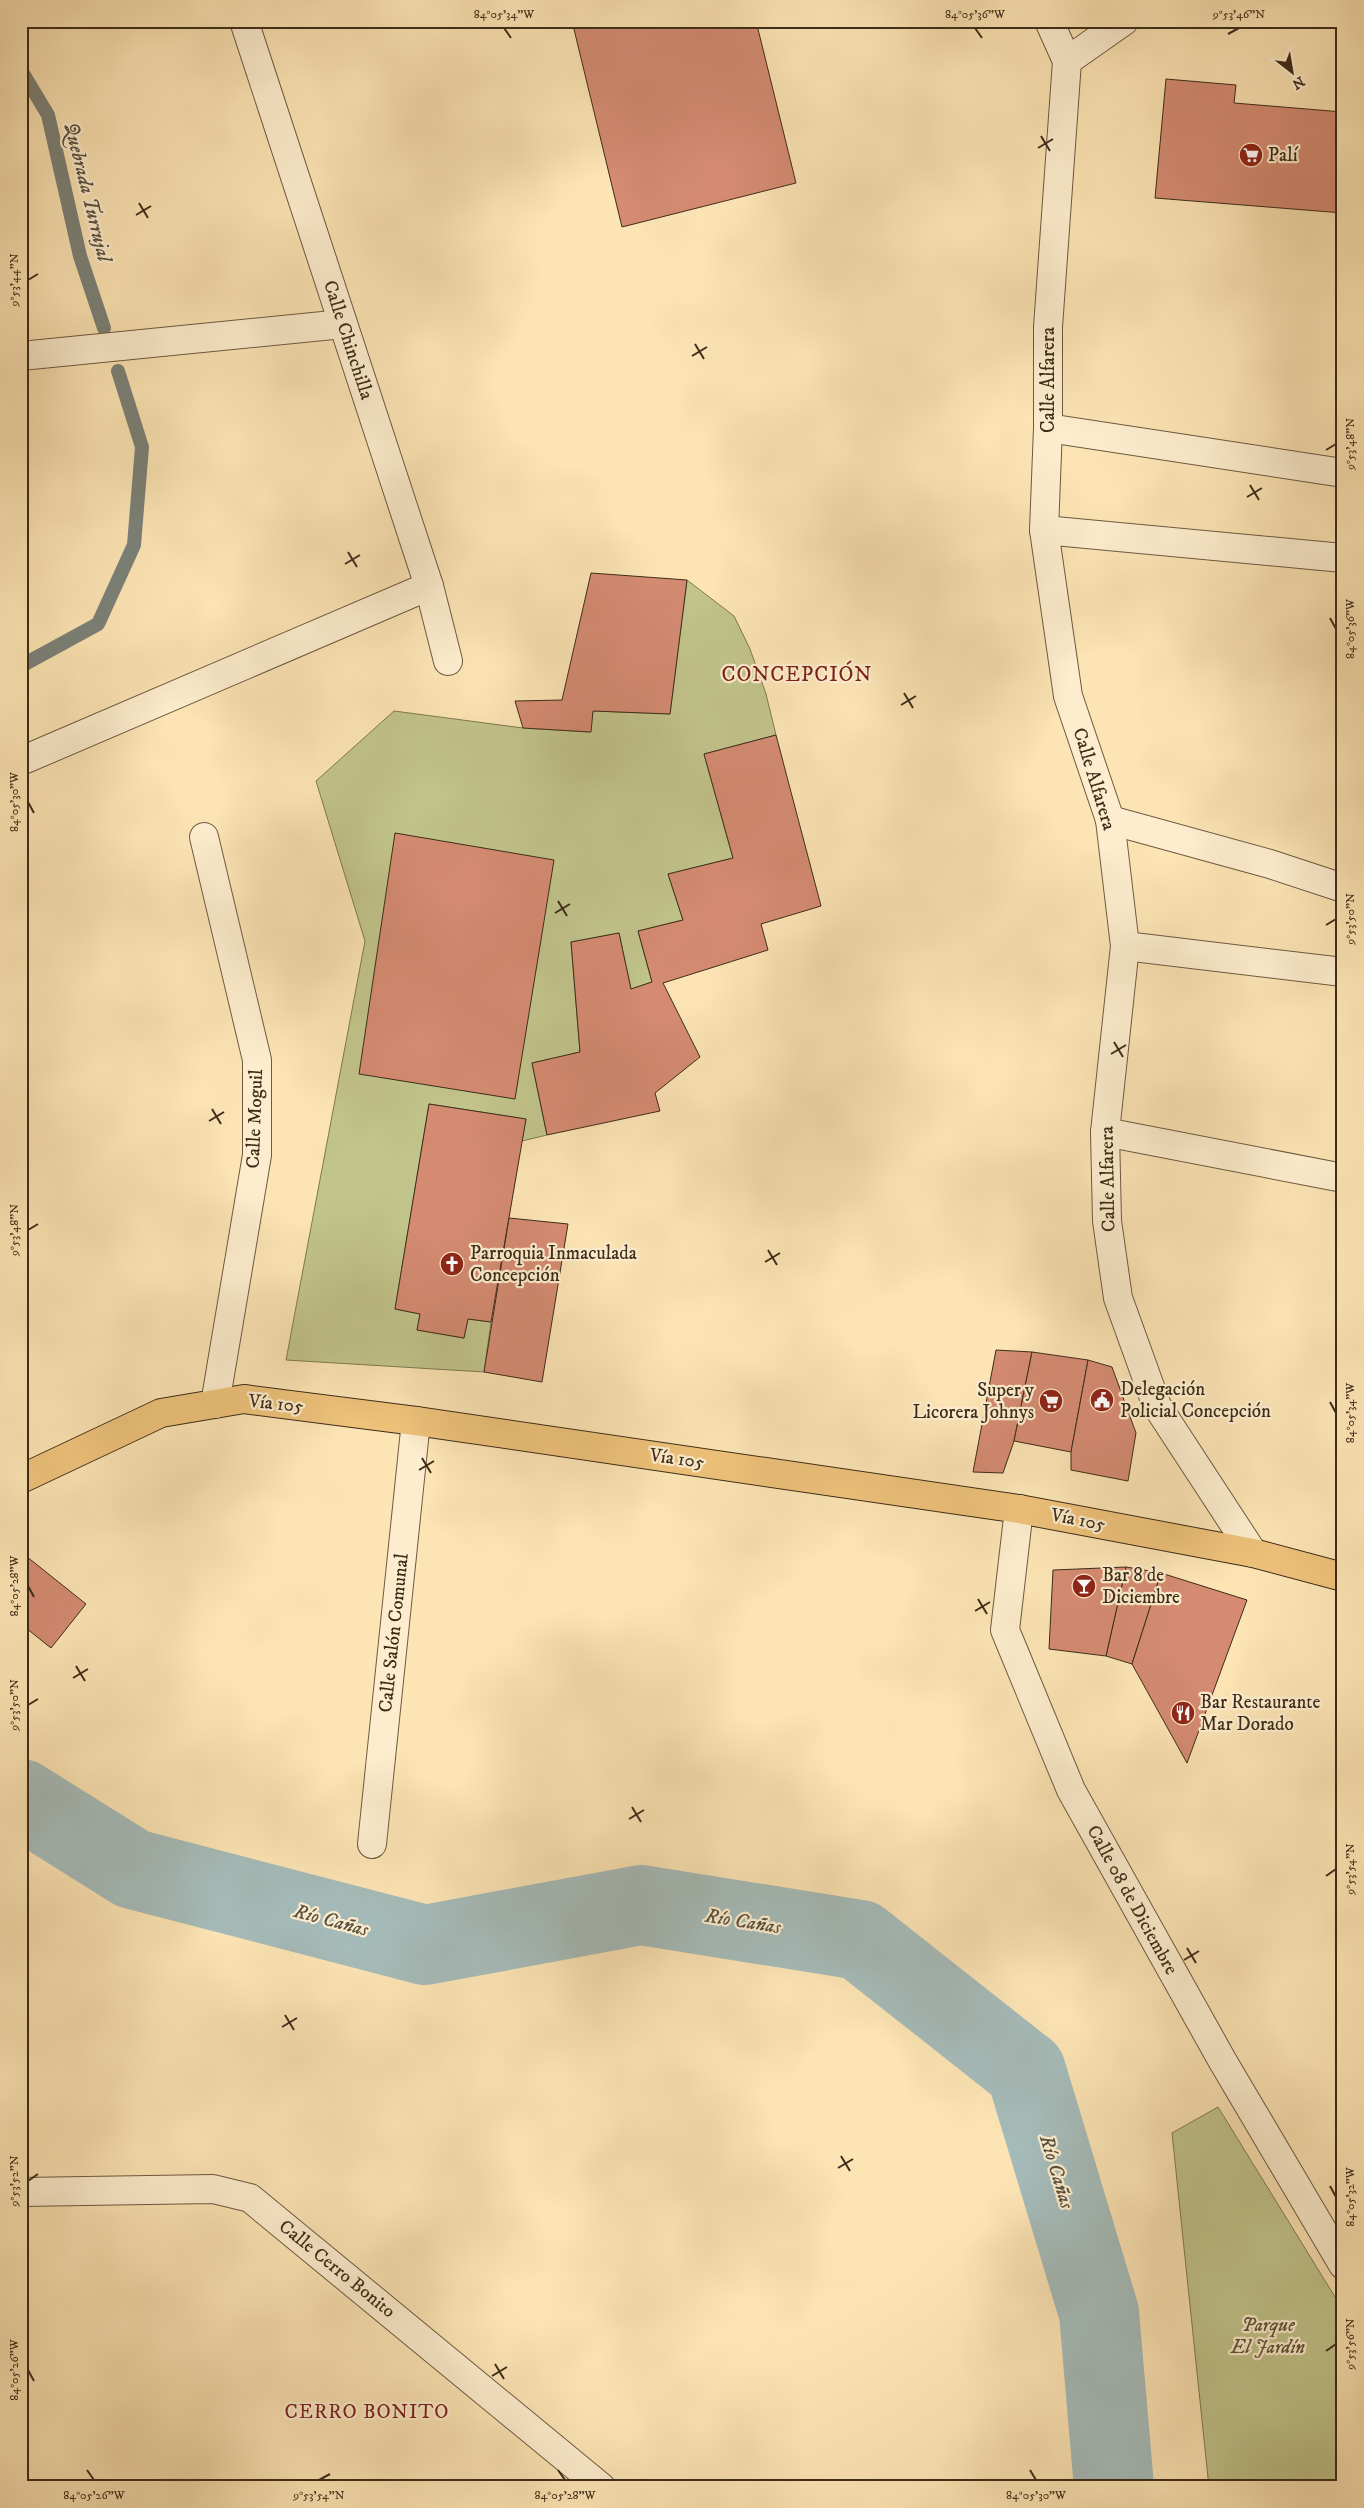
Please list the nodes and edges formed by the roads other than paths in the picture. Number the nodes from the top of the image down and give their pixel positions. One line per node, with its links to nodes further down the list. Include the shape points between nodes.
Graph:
1 (244, 21): 5 (street, Calle Chinchilla)
2 (1049, 21): 4 (street)
3 (1124, 21): 4 (street)
4 (1067, 61): 7 (street, Calle Alfarera, via 1048,327)
5 (343, 324): 6 (street); 11 (street, Calle Chinchilla)
6 (21, 356)
7 (1048, 428): 8 (street); 9 (street, Calle Alfarera)
8 (1343, 473)
9 (1044, 530): 10 (street); 14 (street, Calle Alfarera, via 1068,696)
10 (1343, 558)
11 (429, 586): 12 (street, Calle Chinchilla); 13 (street)
12 (448, 661)
13 (21, 761)
14 (1110, 820): 16 (street, via 1270,864); 17 (street, Calle Alfarera)
15 (204, 837): 21 (street, Calle Moguil, via 257,1060 257,1155)
16 (1343, 888)
17 (1126, 946): 18 (street); 19 (street, Calle Alfarera)
18 (1343, 972)
19 (1105, 1132): 20 (street); 25 (street, Calle Alfarera, via 1107,1221 1118,1298 1157,1406)
20 (1343, 1178)
21 (215, 1404): 22 (main road, Vía 105, via 244,1399); 23 (main road, Vía 105, via 161,1413)
22 (416, 1421): 24 (main road, Vía 105); 27 (street, Calle Salón Comunal)
23 (21, 1479)
24 (1019, 1509): 25 (main road, Vía 105); 29 (street, Calle 08 de Diciembre, via 1004,1630 1071,1790 1222,2060)
25 (1253, 1553): 26 (main road, Vía 105)
26 (1343, 1577)
27 (372, 1844)
28 (21, 2192): 30 (street, Calle Cerro Bonito, via 213,2189 250,2198)
29 (1343, 2265)
30 (601, 2487)

